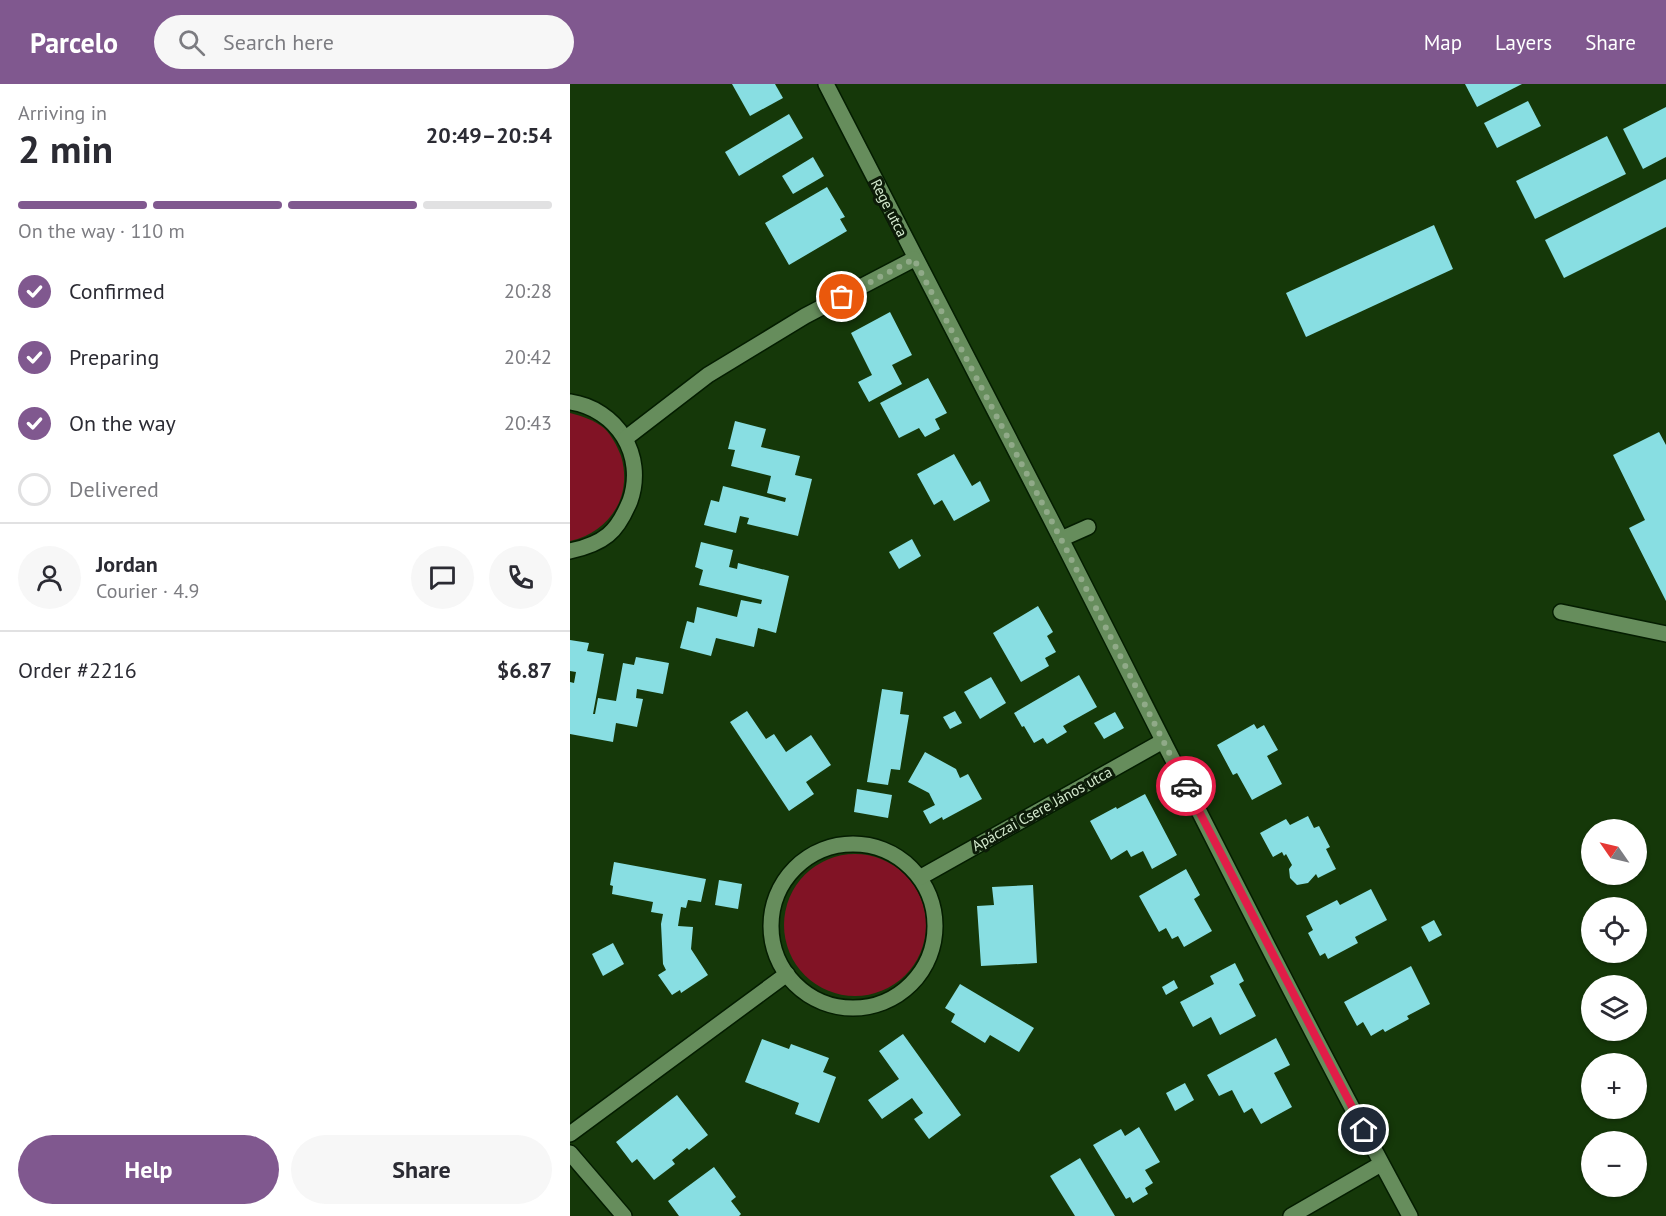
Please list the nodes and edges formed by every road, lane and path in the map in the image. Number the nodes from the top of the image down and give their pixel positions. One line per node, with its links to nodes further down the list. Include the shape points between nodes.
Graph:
1 (826, 84): 2 (street, Rege utca)
2 (914, 259): 4 (street, via 805,316 708,375); 6 (street, Rege utca)
3 (570, 402): 4 (street, via 585,404 608,417)
4 (626, 438): 7 (street, via 634,463 634,489 625,514 609,534 586,548)
5 (1088, 527): 6 (street)
6 (1061, 539): 10 (street, Rege utca)
7 (570, 551)
8 (1561, 612): 9 (street)
9 (1666, 634)
10 (1163, 741): 11 (street, Apáczai Csere János utca); 15 (street, Rege utca)
11 (921, 877): 12 (street, via 934,903 936,933 928,962 911,986 886,1002 857,1009 828,1005 802,991); 12 (street, via 901,857 866,844 820,849 797,865 780,887 771,914 772,942)
12 (787, 974): 13 (street)
13 (570, 1134)
14 (570, 1153): 16 (street)
15 (1381, 1164): 17 (street); 18 (street, Rege utca)
16 (624, 1216)
17 (1291, 1216)
18 (1410, 1216)

